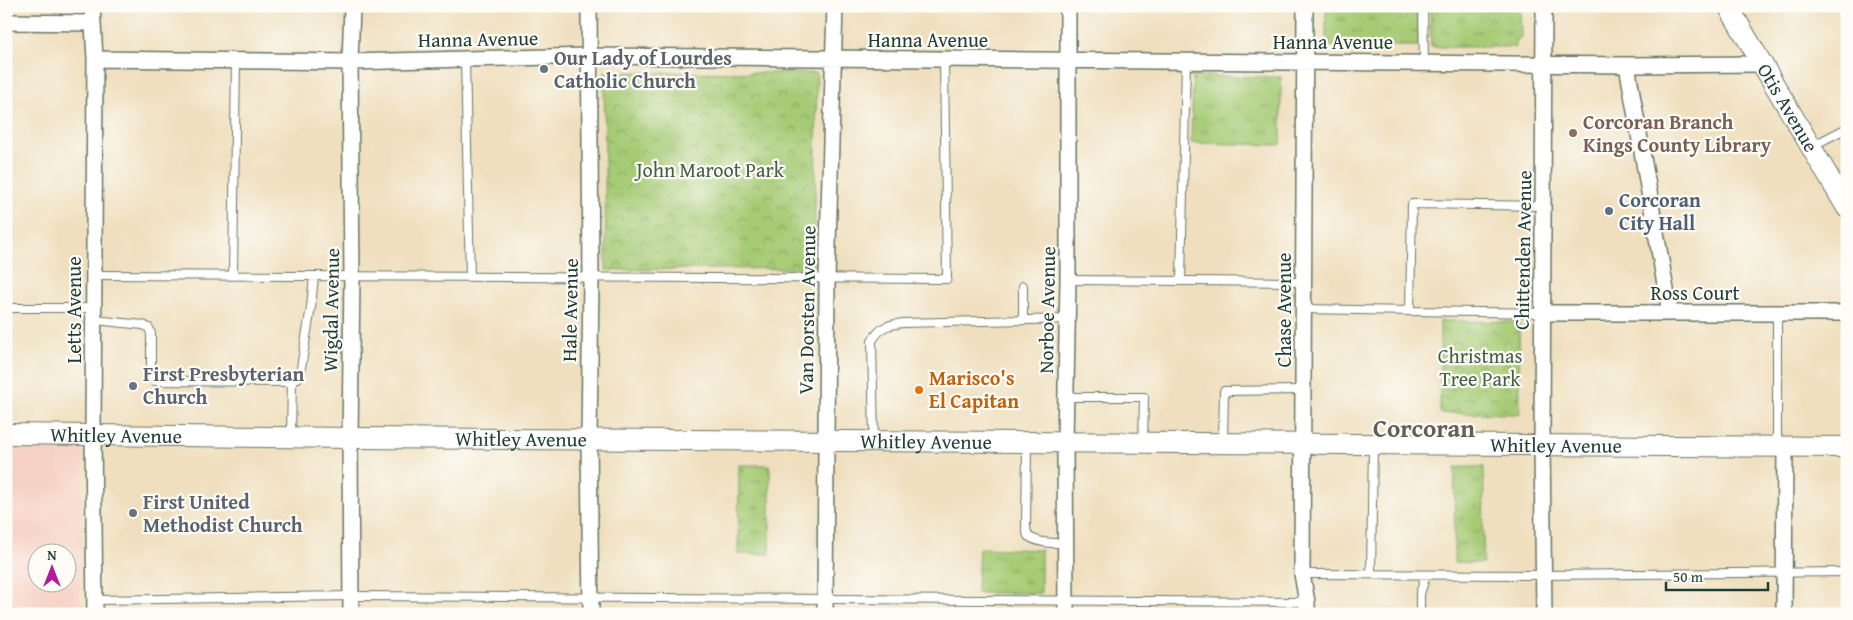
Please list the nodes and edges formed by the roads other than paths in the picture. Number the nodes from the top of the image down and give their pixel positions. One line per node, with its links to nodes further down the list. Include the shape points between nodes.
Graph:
1 (92, 6): 11 (street, Letts Avenue)
2 (352, 6): 20 (street, Wigdal Avenue)
3 (590, 6): 12 (street, Hale Avenue)
4 (835, 6): 15 (street, Van Dorsten Avenue)
5 (1068, 6): 18 (street, Norboe Avenue)
6 (1305, 6): 21 (street, Chase Avenue)
7 (1423, 6): 22 (lane)
8 (1544, 6): 23 (street, Chittenden Avenue)
9 (1728, 6): 24 (street, Otis Avenue)
10 (6, 22): 11 (street)
11 (93, 23): 13 (street, Letts Avenue)
12 (589, 56): 14 (street, Hanna Avenue); 15 (street, Hanna Avenue); 35 (street, Hale Avenue)
13 (95, 59): 16 (street, Hanna Avenue); 30 (street, Letts Avenue)
14 (465, 59): 20 (street, Hanna Avenue); 34 (lane)
15 (834, 59): 17 (street, Hanna Avenue); 36 (street, Van Dorsten Avenue)
16 (236, 60): 20 (street, Hanna Avenue); 31 (lane)
17 (944, 60): 18 (street, Hanna Avenue); 36 (lane, via 948,279)
18 (1068, 60): 19 (street, Hanna Avenue); 37 (street, Norboe Avenue)
19 (1186, 61): 21 (street, Hanna Avenue); 38 (lane)
20 (350, 62): 33 (street, Wigdal Avenue)
21 (1305, 62): 22 (street, Hanna Avenue); 39 (street, Chase Avenue)
22 (1424, 62): 23 (street, Hanna Avenue)
23 (1544, 64): 25 (street, Hanna Avenue); 28 (street, Chittenden Avenue)
24 (1762, 64): 25 (street, Hanna Avenue); 27 (street, Otis Avenue)
25 (1627, 65): 46 (street)
26 (1847, 128): 27 (lane)
27 (1810, 147): 29 (street, Otis Avenue)
28 (1544, 206): 43 (lane, via 1412,204); 44 (street, Chittenden Avenue)
29 (1847, 208)
30 (95, 275): 31 (lane); 48 (street, Letts Avenue)
31 (234, 276): 32 (lane)
32 (314, 276): 33 (lane); 51 (lane, via 300,374)
33 (352, 276): 34 (lane); 57 (street, Wigdal Avenue)
34 (470, 277): 35 (lane)
35 (591, 278): 36 (lane); 58 (street, Hale Avenue)
36 (827, 279): 59 (street, Van Dorsten Avenue)
37 (1068, 280): 38 (lane); 50 (street, Norboe Avenue)
38 (1182, 280): 39 (lane)
39 (1304, 282): 42 (street, Chase Avenue)
40 (1023, 286): 49 (lane)
41 (6, 308): 48 (lane)
42 (1304, 309): 43 (lane); 52 (street, Chase Avenue)
43 (1410, 311): 44 (lane)
44 (1543, 312): 46 (street, Ross Court); 67 (street, Chittenden Avenue)
45 (1777, 312): 46 (street, Ross Court); 47 (street, Ross Court); 68 (lane)
46 (1670, 313)
47 (1847, 313)
48 (95, 314): 51 (lane, via 149,328 151,376 154,381); 55 (street, Letts Avenue)
49 (1023, 319): 50 (lane); 60 (lane, via 903,323 878,331 872,341)
50 (1067, 319): 53 (street, Norboe Avenue)
51 (292, 381): 56 (lane)
52 (1303, 390): 64 (lane, via 1224,390); 65 (street, Chase Avenue)
53 (1066, 397): 62 (street, Norboe Avenue); 63 (lane, via 1144,397)
54 (6, 434): 55 (street, Whitley Avenue)
55 (93, 435): 56 (street, Whitley Avenue); 80 (street, Letts Avenue)
56 (291, 437): 57 (street, Whitley Avenue)
57 (350, 438): 58 (street, Whitley Avenue); 77 (street, Wigdal Avenue)
58 (589, 439): 59 (street, Whitley Avenue); 78 (street, Hale Avenue)
59 (826, 440): 60 (street, Whitley Avenue); 79 (street, Van Dorsten Avenue)
60 (874, 440): 61 (street, Whitley Avenue)
61 (1027, 442): 62 (street, Whitley Avenue); 70 (lane, via 1028,536 1043,543)
62 (1065, 442): 63 (street, Whitley Avenue); 70 (street, Norboe Avenue)
63 (1143, 443): 64 (street, Whitley Avenue)
64 (1223, 444): 65 (street, Whitley Avenue)
65 (1303, 445): 66 (street, Whitley Avenue); 72 (street, Chase Avenue)
66 (1373, 445): 67 (street, Whitley Avenue); 73 (lane)
67 (1542, 445): 68 (street, Whitley Avenue); 76 (street, Chittenden Avenue)
68 (1781, 447): 69 (street, Whitley Avenue); 74 (street)
69 (1847, 447)
70 (1066, 543): 81 (street, Norboe Avenue)
71 (1847, 572): 74 (lane)
72 (1302, 574): 73 (lane); 82 (street, Chase Avenue)
73 (1371, 574): 75 (lane)
74 (1784, 574): 76 (lane); 88 (street)
75 (1426, 575): 76 (lane); 86 (lane, via 1420,594)
76 (1544, 575): 87 (street, Chittenden Avenue)
77 (351, 596): 78 (lane); 80 (lane); 83 (street, Wigdal Avenue)
78 (591, 597): 79 (lane); 84 (street, Hale Avenue)
79 (824, 598): 81 (lane); 85 (street, Van Dorsten Avenue)
80 (95, 607)
81 (1066, 607): 82 (lane)
82 (1307, 608)
83 (351, 614)
84 (592, 614)
85 (825, 614)
86 (1420, 614)
87 (1544, 614)
88 (1784, 614)

